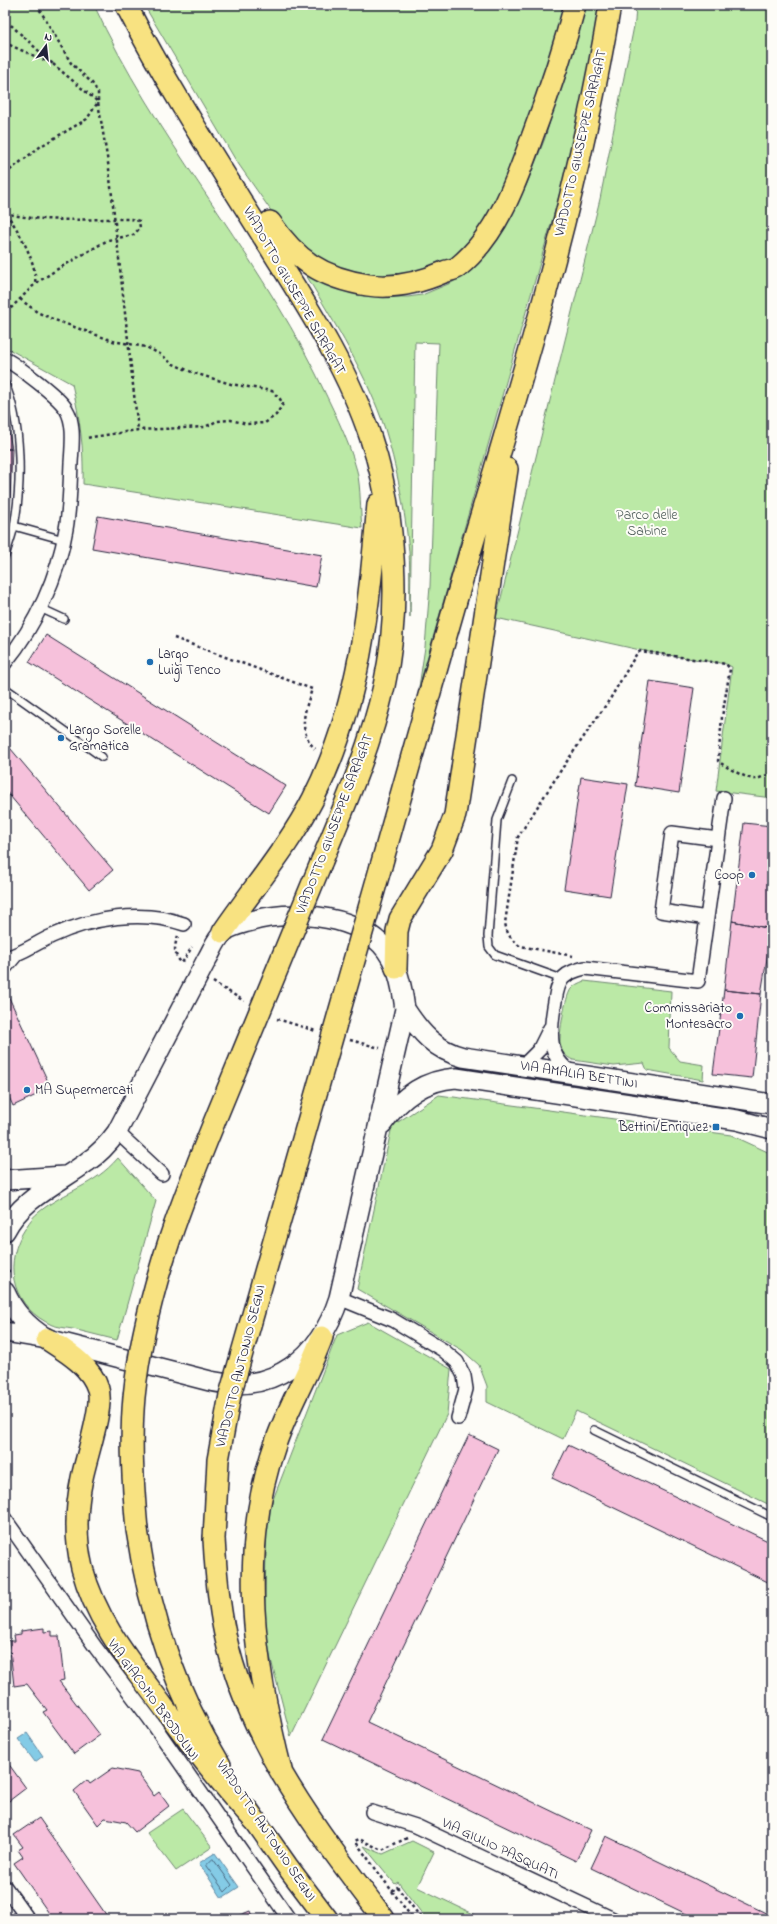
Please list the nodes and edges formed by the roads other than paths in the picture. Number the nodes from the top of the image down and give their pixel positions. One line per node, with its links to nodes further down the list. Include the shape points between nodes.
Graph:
1 (126, 5): 4 (main road, VIADOTTO GIUSEPPE SARAGAT, via 165,78)
2 (575, 5): 4 (main road, via 542,112 509,196 486,236 472,254 456,268 429,279 400,286 358,283 326,274 306,262 286,245 249,192)
3 (610, 5): 7 (main road, VIADOTTO GIUSEPPE SARAGAT, via 598,78 580,159)
4 (218, 164): 8 (main road, VIADOTTO GIUSEPPE SARAGAT, via 337,359 368,430)
5 (5, 359): 10 (street, via 55,397 66,408 70,420 70,500)
6 (5, 384): 9 (lane, via 19,443 19,479)
7 (518, 396): 25 (main road, via 455,815 442,850 400,919 397,931); 36 (main road, VIADOTTO GIUSEPPE SARAGAT, bridge, via 474,540)
8 (380, 476): 22 (main road, via 360,657 339,740 306,812); 32 (main road, VIADOTTO GIUSEPPE SARAGAT, bridge, via 391,535 394,571 392,626 384,685 370,738 347,801)
9 (14, 526): 10 (lane); 11 (lane)
10 (64, 540): 12 (street, via 55,572)
11 (5, 556)
12 (40, 608): 13 (lane); 14 (street)
13 (64, 619)
14 (5, 663)
15 (5, 688): 16 (lane)
16 (102, 757)
17 (512, 781): 26 (lane, via 497,820 488,947 495,955)
18 (724, 798): 19 (street)
19 (718, 839): 20 (street); 20 (street, via 672,833 661,911)
20 (707, 918): 26 (street, via 698,982 585,968 571,972)
21 (184, 924): 23 (street, via 144,917 96,920 62,932)
22 (223, 932): 25 (street, via 244,923 278,915 328,919 355,927 372,936 386,950); 35 (street)
23 (10, 957): 24 (street)
24 (5, 968)
25 (396, 968): 27 (street)
26 (562, 979): 28 (street, via 557,989)
27 (405, 1009): 29 (street, VIA AMALIA BETTINI, via 425,1036 448,1052 463,1057); 33 (street)
28 (551, 1026): 29 (street, via 539,1050); 30 (street, via 556,1057)
29 (523, 1066): 30 (street, VIA AMALIA BETTINI)
30 (574, 1074): 31 (street, VIA AMALIA BETTINI)
31 (772, 1104)
32 (215, 1120): 52 (main road, VIADOTTO ANTONIO SEGNI, bridge, via 198,1158 169,1239 149,1310 134,1395 132,1485 144,1572 154,1613 188,1706 212,1752)
33 (379, 1129): 34 (street, via 393,1109 410,1094 432,1082 456,1078 730,1119); 42 (street)
34 (772, 1129)
35 (117, 1132): 37 (street); 38 (street, via 92,1159)
36 (298, 1156): 50 (main road, VIADOTTO ANTONIO SEGNI, bridge, via 228,1403 217,1467 214,1540 219,1601 232,1661 253,1719)
37 (162, 1174)
38 (66, 1176): 39 (street); 40 (street, via 19,1211)
39 (10, 1179)
40 (5, 1231)
41 (5, 1292): 45 (street, via 18,1314)
42 (339, 1298): 44 (street, via 334,1315); 46 (street, via 393,1320 443,1350 457,1362 464,1376 466,1389)
43 (5, 1332): 45 (street)
44 (322, 1337): 45 (street, via 306,1355 284,1370 269,1378 239,1385 210,1381); 50 (main road, via 276,1442 260,1497 254,1540 252,1573 255,1629 269,1723)
45 (47, 1340): 52 (main road, via 71,1355 86,1369 99,1392 97,1416 82,1477 77,1529 82,1568 95,1605 114,1638 195,1751)
46 (458, 1418)
47 (594, 1430): 48 (lane)
48 (772, 1517)
49 (5, 1519): 55 (street, VIA GIACOMO BRODOLINI, via 96,1648 150,1718)
50 (282, 1774): 57 (main road, VIADOTTO ANTONIO SEGNI, via 312,1821)
51 (372, 1812): 58 (street, VIA GIULIO PASQUATI, via 416,1826)
52 (255, 1821): 56 (main road, VIADOTTO ANTONIO SEGNI)
53 (5, 1887): 54 (street)
54 (28, 1919)
55 (289, 1919)
56 (327, 1919)
57 (384, 1919)
58 (613, 1919)

